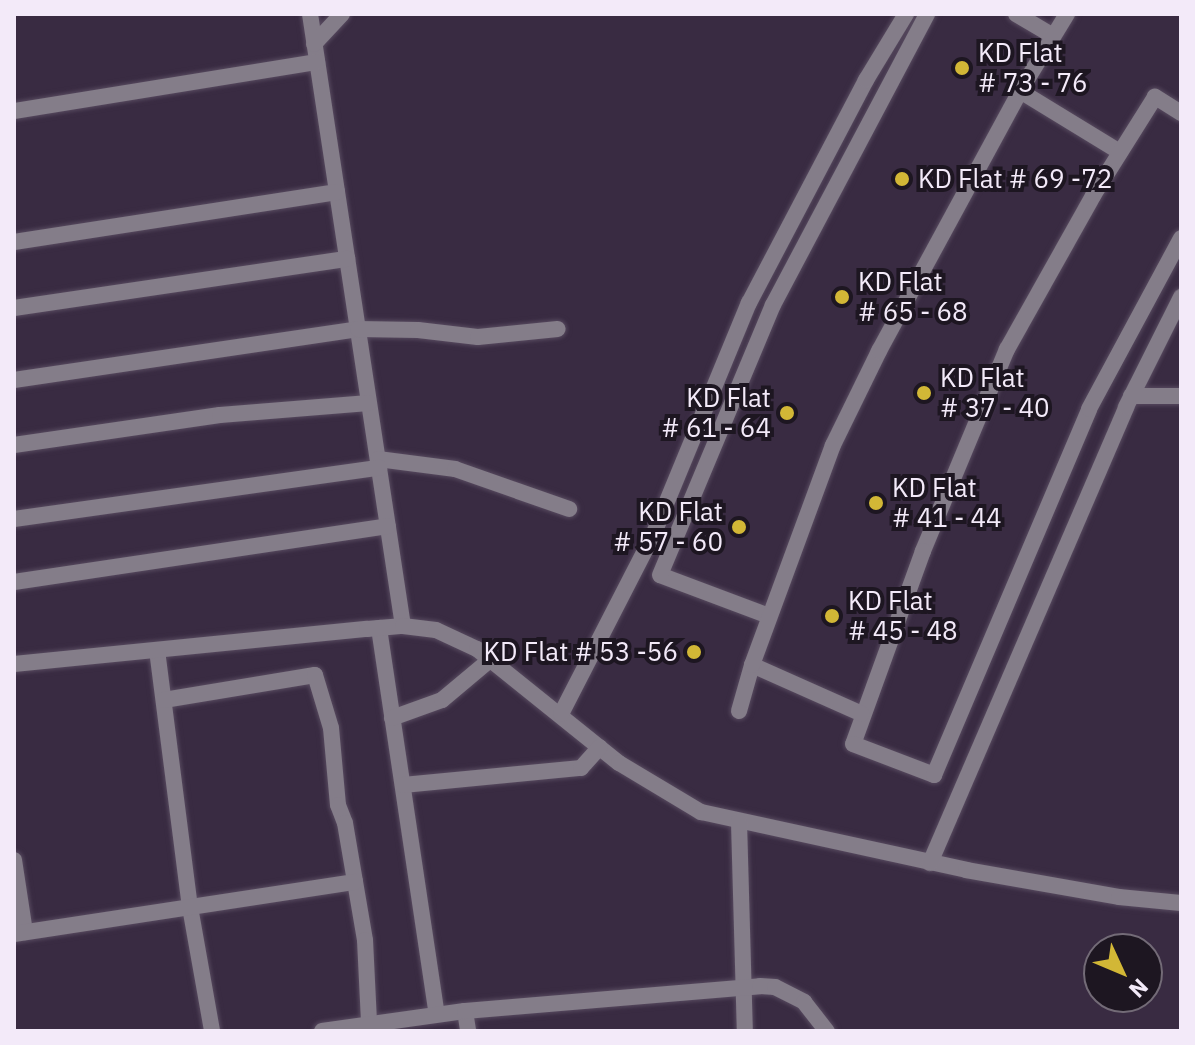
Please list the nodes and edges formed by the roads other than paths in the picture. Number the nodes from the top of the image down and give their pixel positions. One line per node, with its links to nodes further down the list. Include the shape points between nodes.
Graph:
1 (310, 14): 8 (street)
2 (342, 14): 8 (street)
3 (906, 14): 41 (street, via 749,303 654,533)
4 (927, 14): 32 (street, via 773,305 660,575)
5 (1016, 14): 7 (street)
6 (1067, 14): 7 (street)
7 (1053, 36): 10 (street)
8 (314, 44): 9 (street)
9 (317, 62): 11 (street); 14 (street)
10 (1020, 91): 13 (street); 32 (street, via 833,445)
11 (14, 111)
12 (1181, 113): 13 (street, via 1155,97)
13 (1120, 152): 42 (street, via 1007,349)
14 (337, 192): 16 (street); 17 (street)
15 (1181, 238): 42 (street, via 1089,409 934,775 853,744)
16 (14, 242)
17 (347, 259): 19 (street); 20 (street)
18 (1181, 297): 23 (street)
19 (14, 308)
20 (358, 329): 21 (street, via 478,337); 22 (street); 25 (street)
21 (558, 329)
22 (14, 380)
23 (1131, 396): 24 (street); 48 (street)
24 (1179, 399)
25 (369, 403): 26 (street, via 220,415); 27 (street)
26 (14, 445)
27 (378, 464): 28 (street, via 455,469); 29 (street); 30 (street)
28 (569, 509)
29 (14, 519)
30 (388, 526): 31 (street); 33 (street)
31 (14, 582)
32 (769, 616): 38 (street)
33 (403, 626): 34 (street); 36 (street, via 436,630)
34 (379, 628): 35 (street); 43 (street)
35 (157, 650): 37 (street); 39 (street)
36 (491, 659): 41 (street); 43 (street, via 442,700)
37 (14, 664)
38 (752, 665): 40 (street); 42 (street)
39 (164, 700): 49 (street, via 315,675 331,728 338,805); 51 (street)
40 (739, 711)
41 (561, 714): 44 (street)
42 (862, 714)
43 (392, 718): 45 (street)
44 (600, 747): 45 (street, via 581,768); 46 (street, via 701,812)
45 (403, 785): 55 (street)
46 (739, 822): 48 (street); 53 (street)
47 (14, 860): 52 (street)
48 (930, 863): 50 (street)
49 (355, 882): 51 (street); 56 (street, via 365,940)
50 (1181, 903)
51 (190, 907): 52 (street); 57 (street)
52 (20, 933)
53 (741, 986): 54 (street); 60 (street); 61 (street, via 775,987 792,994 814,1011)
54 (465, 1011): 55 (street); 59 (street)
55 (437, 1014): 56 (street)
56 (369, 1023): 58 (street)
57 (212, 1031)
58 (322, 1031)
59 (468, 1031)
60 (745, 1031)
61 (827, 1031)

